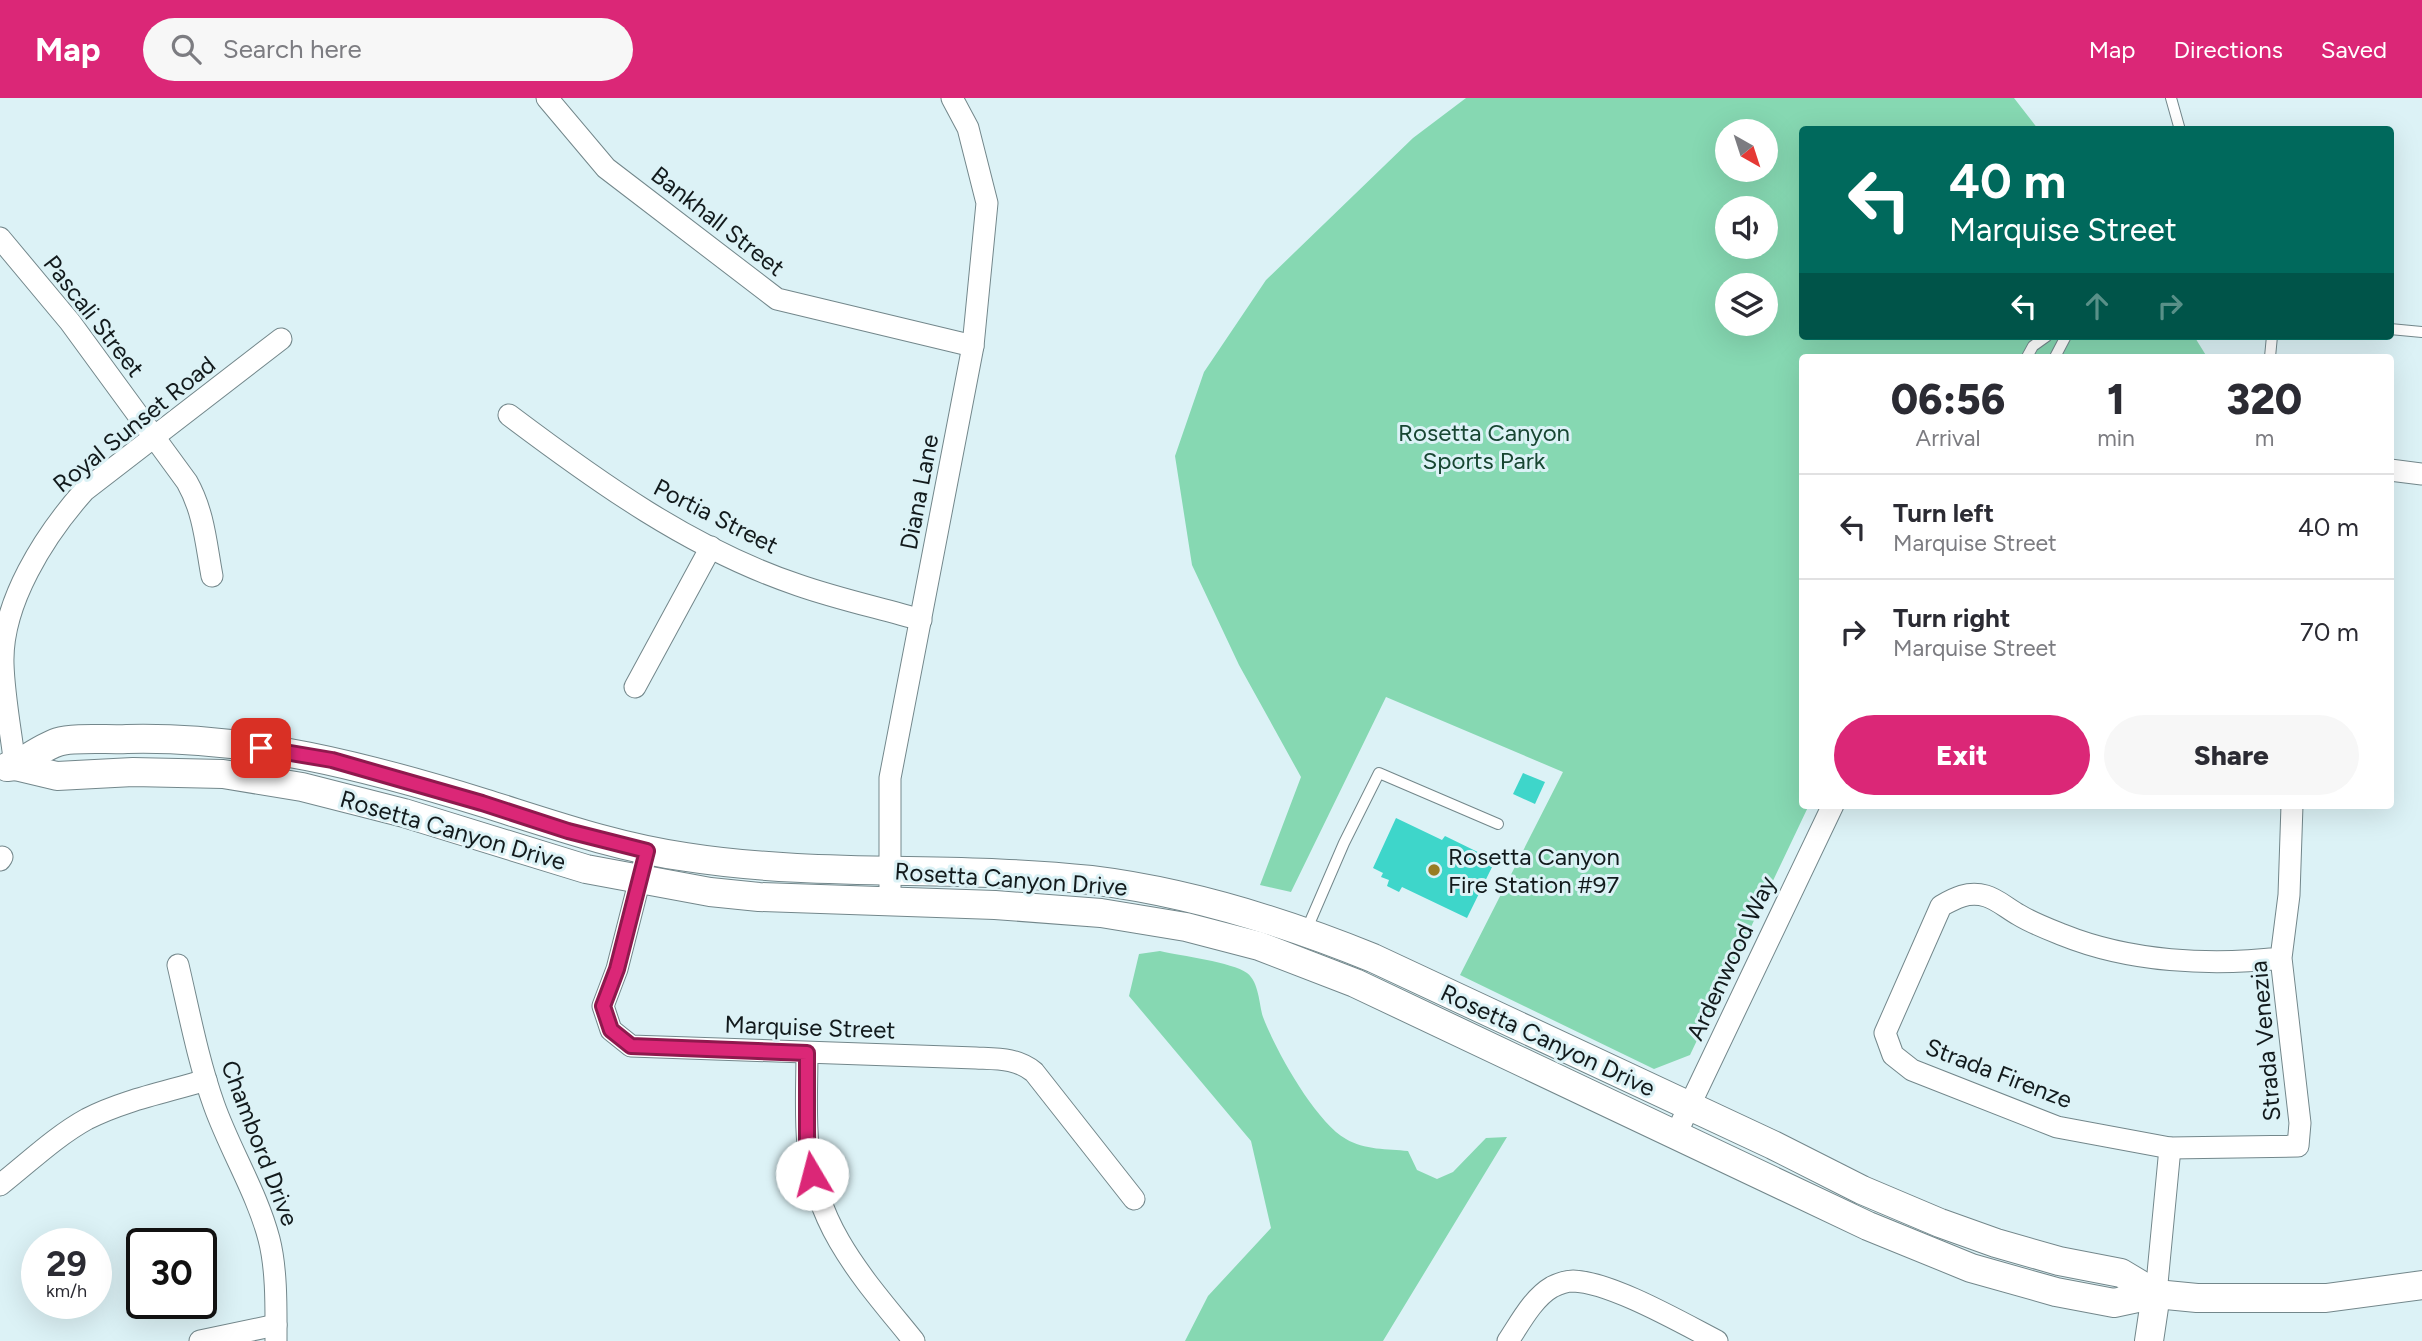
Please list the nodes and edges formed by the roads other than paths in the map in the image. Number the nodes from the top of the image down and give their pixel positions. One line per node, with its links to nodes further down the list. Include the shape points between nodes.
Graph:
1 (547, 98): 10 (street, Bankhall Street, via 606,167 777,299)
2 (952, 98): 10 (street, Diana Lane, via 968,128 987,203)
3 (2172, 98): 4 (lane)
4 (2179, 126)
5 (0, 238): 13 (street, Pascali Street, via 70,322)
6 (2394, 329): 7 (lane)
7 (2422, 332)
8 (281, 339): 13 (street, Royal Sunset Road)
9 (2041, 340): 11 (lane)
10 (973, 346): 18 (street, Diana Lane)
11 (2029, 354)
12 (509, 415): 16 (street, Portia Street, via 652,516)
13 (153, 438): 17 (street, Pascali Street, via 196,499); 20 (street, Royal Sunset Road, via 84,491 34,559 10,616 3,662)
14 (2394, 470): 15 (street)
15 (2422, 474)
16 (711, 547): 18 (street, Portia Street, via 797,585); 19 (street)
17 (212, 576)
18 (921, 620): 25 (street, Diana Lane, via 890,778)
19 (635, 687)
20 (7, 767): 24 (street, Rosetta Canyon Drive, via 59,741 146,739 282,751 344,763); 26 (street, Rosetta Canyon Drive, via 57,776 223,774 302,786 586,869)
21 (1831, 809): 33 (street, Ardenwood Way)
22 (2292, 809): 29 (street, Strada Venezia)
23 (1497, 824): 28 (lane, via 1379,773 1343,843)
24 (647, 851): 25 (street, Rosetta Canyon Drive, via 755,866); 26 (street, Marquise Street)
25 (891, 870): 27 (street, Diana Lane); 28 (street, Rosetta Canyon Drive, via 1089,880 1167,892 1207,901)
26 (639, 880): 27 (street, Rosetta Canyon Drive, via 759,897); 31 (street, Marquise Street, via 603,1006 611,1030 631,1046)
27 (890, 901): 28 (street, Rosetta Canyon Drive, via 1101,913 1186,927 1259,946)
28 (1301, 945): 33 (street, Rosetta Canyon Drive, via 1373,958); 34 (street, Rosetta Canyon Drive, via 1355,983)
29 (2281, 958): 35 (street, Strada Venezia, via 2300,1123); 36 (street, Strada Firenze, via 2217,962 2160,958 2066,936 1987,896 1961,894 1941,906 1885,1033 1893,1055 1912,1070 2057,1127)
30 (178, 965): 32 (street, Chambord Drive)
31 (807, 1053): 38 (street, Marquise Street, via 976,1058 1024,1064); 43 (street, via 807,1144 822,1207 854,1266)
32 (206, 1080): 37 (street, via 122,1104 86,1120); 41 (street, Chambord Drive, via 270,1241)
33 (1689, 1107): 34 (street, Ardenwood Way); 40 (street, Rosetta Canyon Drive, via 1940,1223 2059,1261 2121,1273)
34 (1676, 1134): 40 (street, Rosetta Canyon Drive, via 1868,1226 1971,1268 2114,1303)
35 (2298, 1146): 36 (street, Strada Firenze)
36 (2170, 1148): 40 (street)
37 (0, 1185)
38 (1134, 1199)
39 (2422, 1284): 40 (street, Rosetta Canyon Drive, via 2326,1298)
40 (2156, 1294): 46 (street)
41 (276, 1333): 42 (street)
42 (200, 1341)
43 (914, 1341)
44 (1508, 1341): 45 (street, via 1550,1288 1572,1281 1639,1302)
45 (1717, 1341)
46 (2149, 1341)

